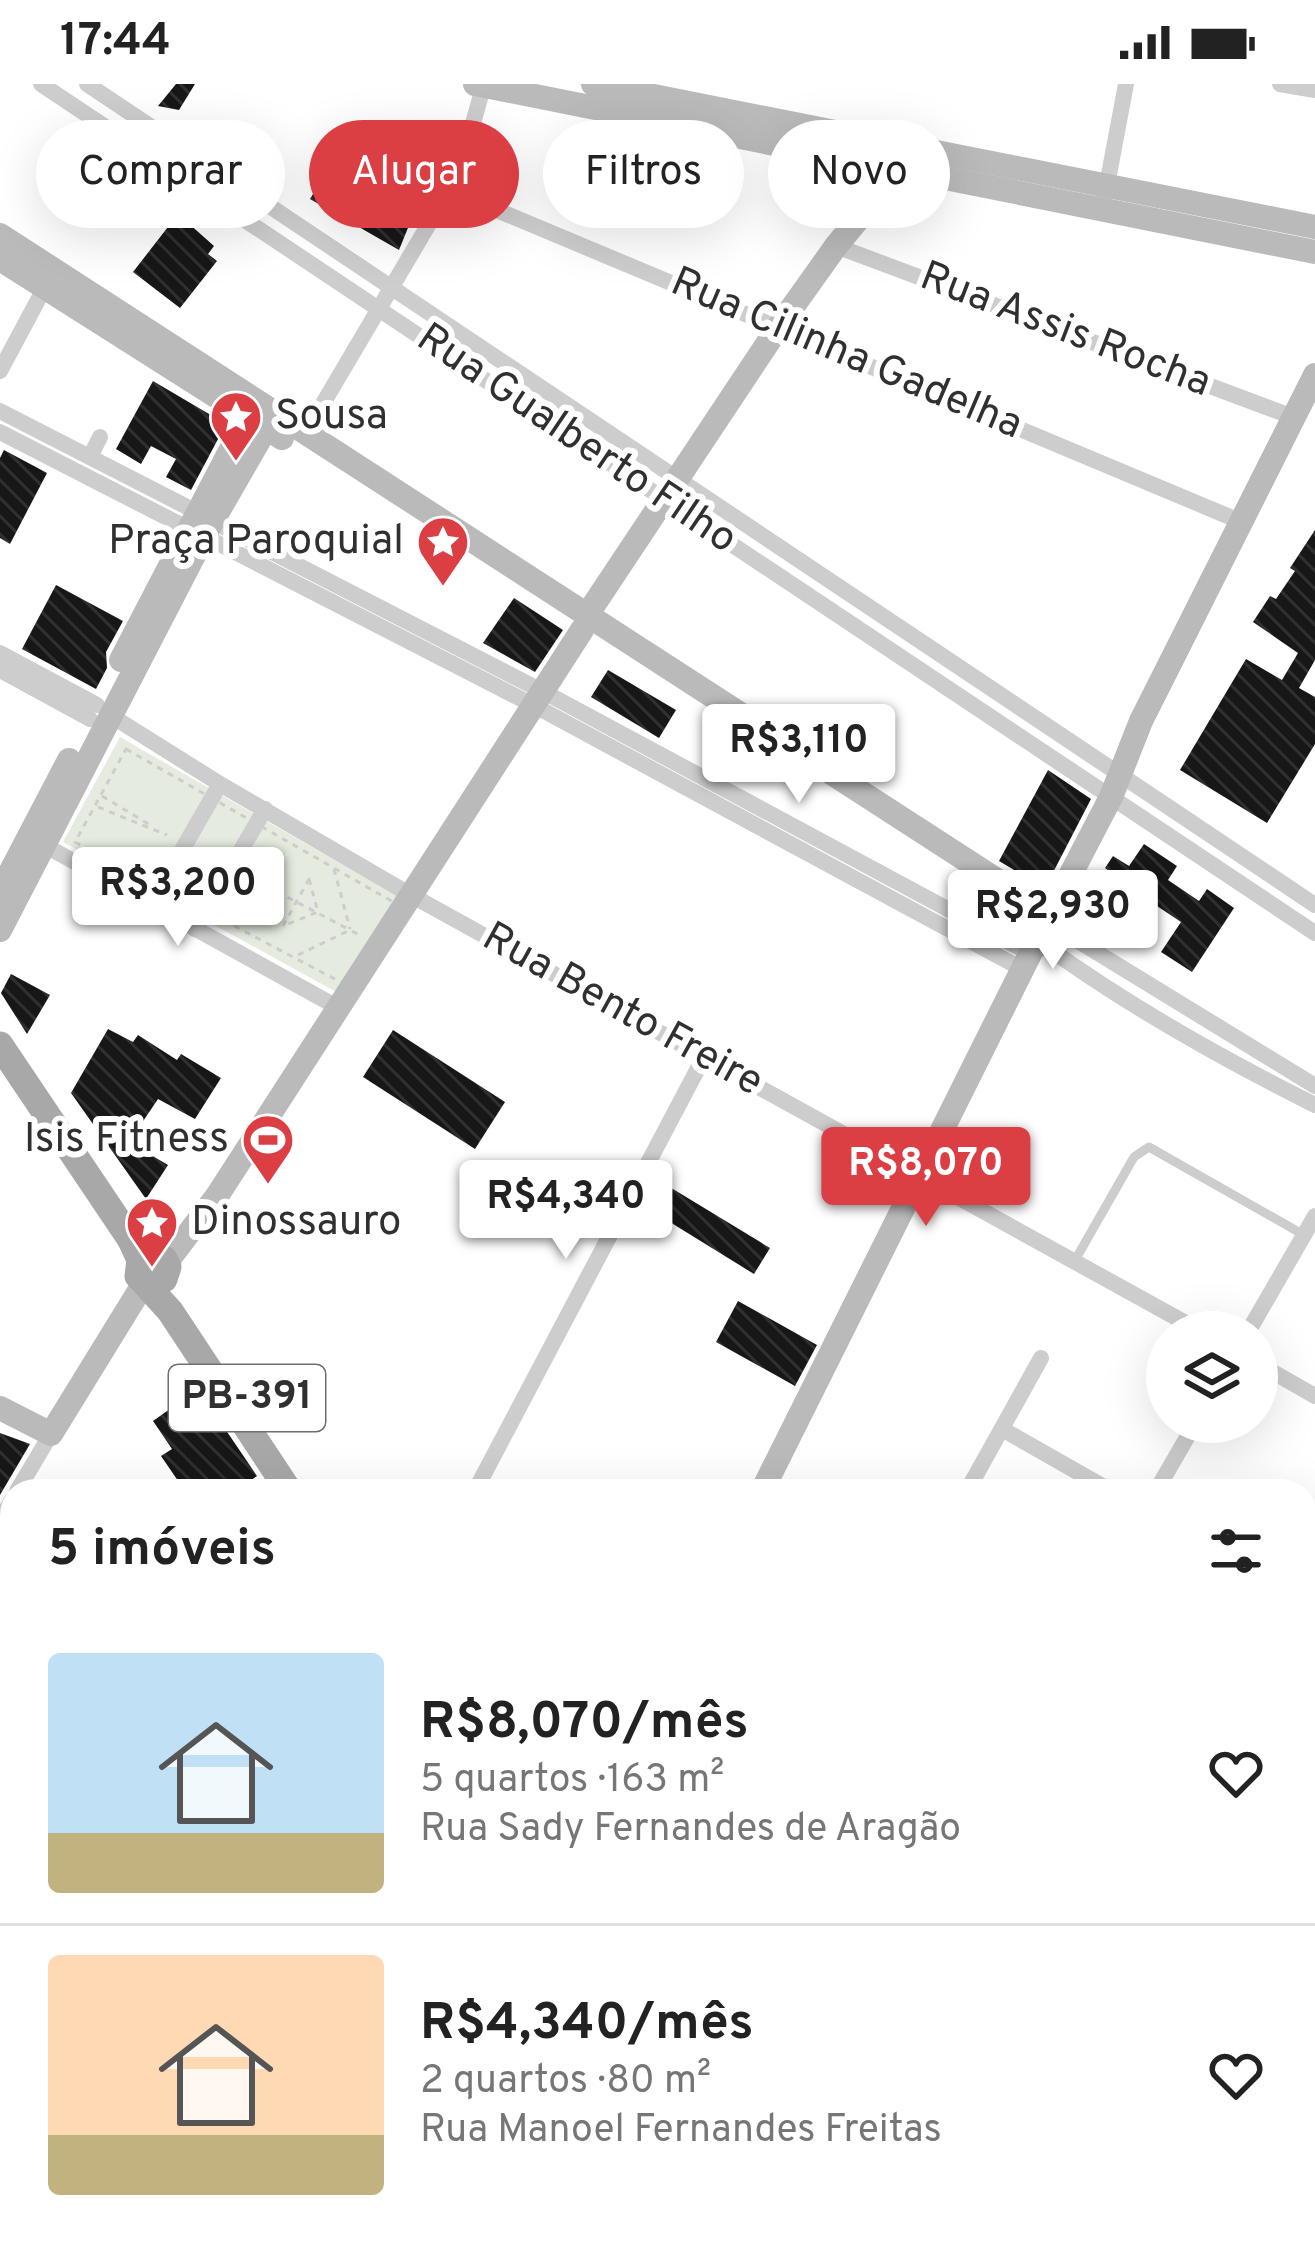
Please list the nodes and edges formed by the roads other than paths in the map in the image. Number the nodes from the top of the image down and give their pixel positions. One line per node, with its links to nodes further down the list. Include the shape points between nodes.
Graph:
1 (40, 84): 23 (street, Rua Gualberto Filho)
2 (88, 84): 22 (street, Rua Gualberto Filho)
3 (593, 84): 9 (street)
4 (1126, 84): 12 (street)
5 (1280, 84): 7 (street)
6 (481, 85): 8 (street); 10 (street)
7 (1315, 90)
8 (473, 120)
9 (768, 125)
10 (768, 134)
11 (950, 166): 12 (street)
12 (1105, 197): 14 (street); 19 (street)
13 (519, 219): 24 (street, Rua Cilinha Gadelha)
14 (1315, 227)
15 (428, 228): 22 (street)
16 (851, 228): 18 (street)
17 (0, 235): 31 (street)
18 (836, 246): 24 (street); 32 (street, Rua Assis Rocha)
19 (1315, 252)
20 (0, 259): 21 (street)
21 (45, 287): 25 (street); 31 (street)
22 (393, 290): 23 (street); 27 (street, Rua Gualberto Filho)
23 (380, 310): 28 (street, Rua Gualberto Filho); 35 (street)
24 (779, 326): 37 (street); 38 (street, Rua Cilinha Gadelha)
25 (0, 371)
26 (1315, 375): 32 (street)
27 (523, 376): 28 (street); 37 (street, Rua Gualberto Filho)
28 (508, 394): 37 (street, Rua Gualberto Filho)
29 (1315, 401): 49 (street, via 1166,699)
30 (0, 411): 36 (street)
31 (261, 415): 35 (street); 39 (street)
32 (1293, 417): 38 (street)
33 (0, 432): 39 (street)
34 (100, 437): 36 (street)
35 (303, 442): 41 (street)
36 (90, 457): 39 (street)
37 (671, 488): 40 (street, Rua Gualberto Filho); 41 (street); 42 (street, Rua Gualberto Filho)
38 (1242, 522): 49 (street)
39 (200, 525): 45 (street); 47 (street)
40 (882, 616): 42 (street); 46 (street, Rua Gualberto Filho)
41 (590, 626): 45 (street); 63 (street, via 884,817 1003,884)
42 (868, 636): 48 (street, Rua Gualberto Filho)
43 (0, 653): 47 (street)
44 (0, 670): 47 (street)
45 (540, 699): 56 (street); 63 (street)
46 (1025, 711): 48 (street); 51 (street, Rua Gualberto Filho)
47 (99, 713): 50 (street, Rua Bento Freire); 53 (street); 55 (street)
48 (1011, 731): 51 (street, Rua Gualberto Filho)
49 (1133, 749): 51 (street)
50 (220, 784): 52 (street, Rua Bento Freire); 58 (street)
51 (1116, 786): 54 (street); 57 (street); 63 (street)
52 (265, 809): 56 (street, Rua Bento Freire); 60 (street)
53 (44, 845): 58 (street); 61 (street)
54 (1285, 884): 57 (street); 59 (street)
55 (0, 892)
56 (409, 895): 64 (street); 66 (street, Rua Bento Freire)
57 (1271, 903): 62 (street)
58 (151, 904): 60 (street)
59 (1315, 904)
60 (195, 928): 64 (street)
61 (0, 930)
62 (1315, 933)
63 (1038, 937): 67 (street); 68 (street, via 1084,975); 69 (street)
64 (337, 1007): 73 (street, via 206,1214)
65 (0, 1045): 73 (main road, PB-391)
66 (704, 1057): 69 (street, Rua Bento Freire); 86 (street)
67 (1315, 1086)
68 (1315, 1105)
69 (920, 1175): 72 (street, Rua Bento Freire); 87 (street)
70 (1315, 1216): 71 (street)
71 (1304, 1235): 72 (lane, via 1149,1147 1133,1156); 75 (street)
72 (1073, 1262): 74 (street, Rua Bento Freire)
73 (150, 1266): 81 (street); 84 (main road, PB-391); 85 (main road, PB-391, via 181,1298)
74 (1163, 1311)
75 (1260, 1311)
76 (1041, 1358): 80 (street)
77 (1278, 1375): 78 (street)
78 (1315, 1396)
79 (0, 1408): 81 (street)
80 (1002, 1429): 88 (street); 89 (street)
81 (51, 1434): 83 (street)
82 (1184, 1443): 90 (street)
83 (24, 1479)
84 (281, 1479)
85 (302, 1479)
86 (481, 1479)
87 (768, 1479)
88 (974, 1479)
89 (1090, 1479)
90 (1163, 1479)

